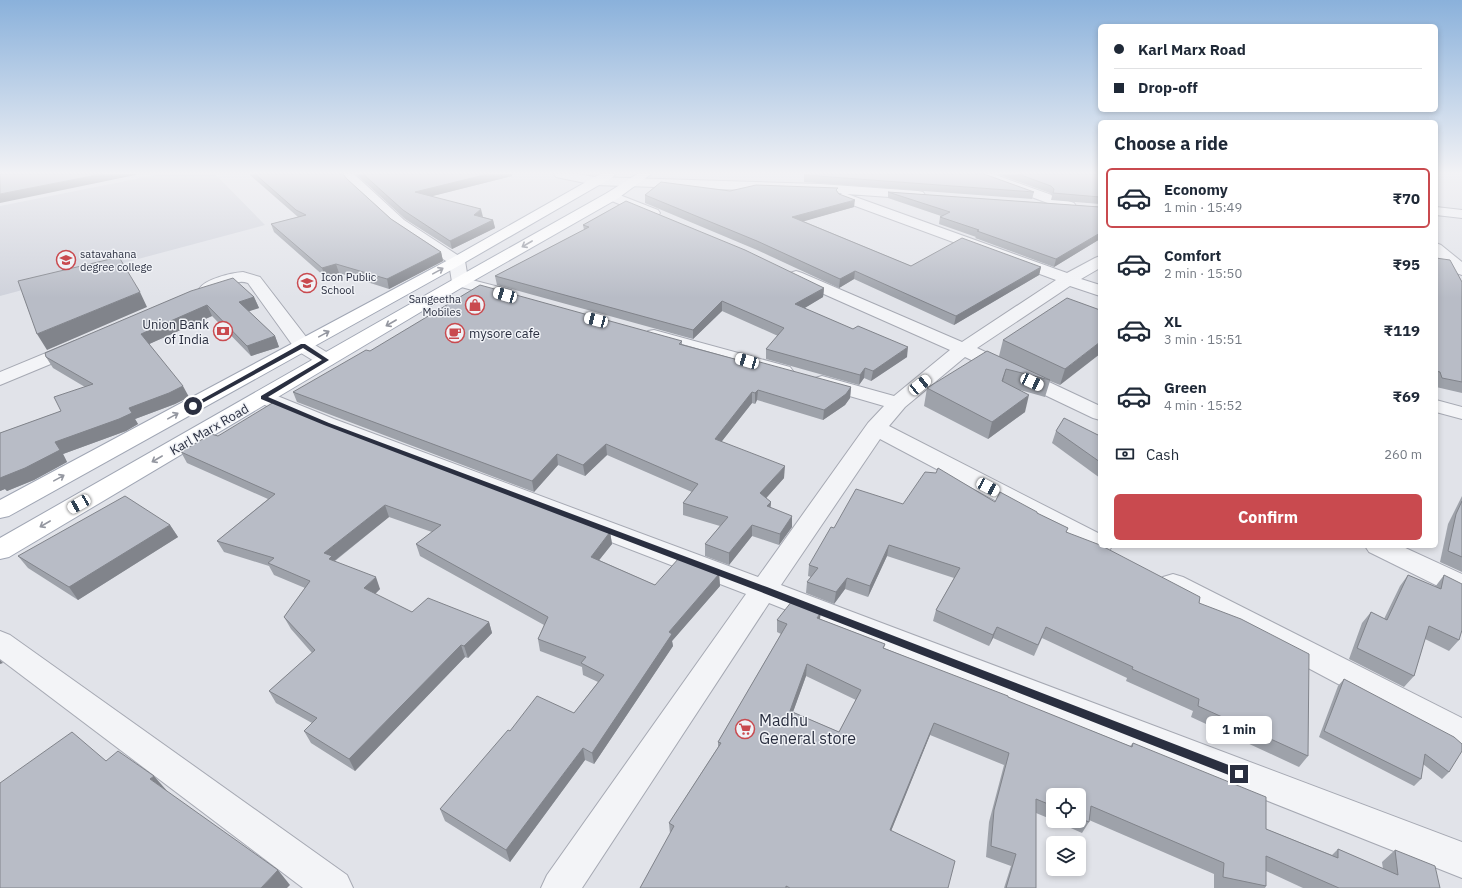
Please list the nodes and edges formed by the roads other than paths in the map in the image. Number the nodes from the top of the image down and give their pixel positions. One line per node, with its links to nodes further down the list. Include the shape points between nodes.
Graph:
1 (391, 215): 8 (street)
2 (537, 215): 8 (main road)
3 (578, 215): 13 (main road, Karl Marx Road, one-way to 13)
4 (659, 215): 6 (street)
5 (895, 215): 12 (street)
6 (670, 220)
7 (1438, 250): 11 (street)
8 (457, 261): 13 (street); 19 (main road, one-way to 8)
9 (1098, 262): 12 (street)
10 (780, 268): 20 (street)
11 (1462, 270)
12 (1069, 279): 14 (street); 20 (street)
13 (460, 282): 16 (street); 21 (main road, Karl Marx Road, one-way to 21)
14 (1098, 290)
15 (192, 296): 19 (street, via 228,280 248,277 254,280)
16 (522, 299)
17 (637, 331): 24 (street)
18 (93, 339): 22 (street)
19 (303, 346): 21 (street); 29 (main road, one-way to 19)
20 (963, 349): 24 (street); 26 (street)
21 (326, 360): 23 (main road, Karl Marx Road)
22 (0, 379)
23 (263, 397): 32 (main road, Karl Marx Road, one-way to 32); 35 (street, via 326,424)
24 (898, 403): 28 (street)
25 (1438, 407): 27 (street)
26 (1098, 413)
27 (1462, 413)
28 (876, 428): 30 (street); 35 (street)
29 (0, 510)
30 (1098, 544)
31 (1382, 548): 34 (street)
32 (0, 550)
33 (1150, 571): 37 (street)
34 (1462, 586)
35 (764, 590): 38 (street); 40 (street)
36 (0, 644): 39 (street)
37 (1462, 734)
38 (1462, 860)
39 (334, 888)
40 (560, 888)

